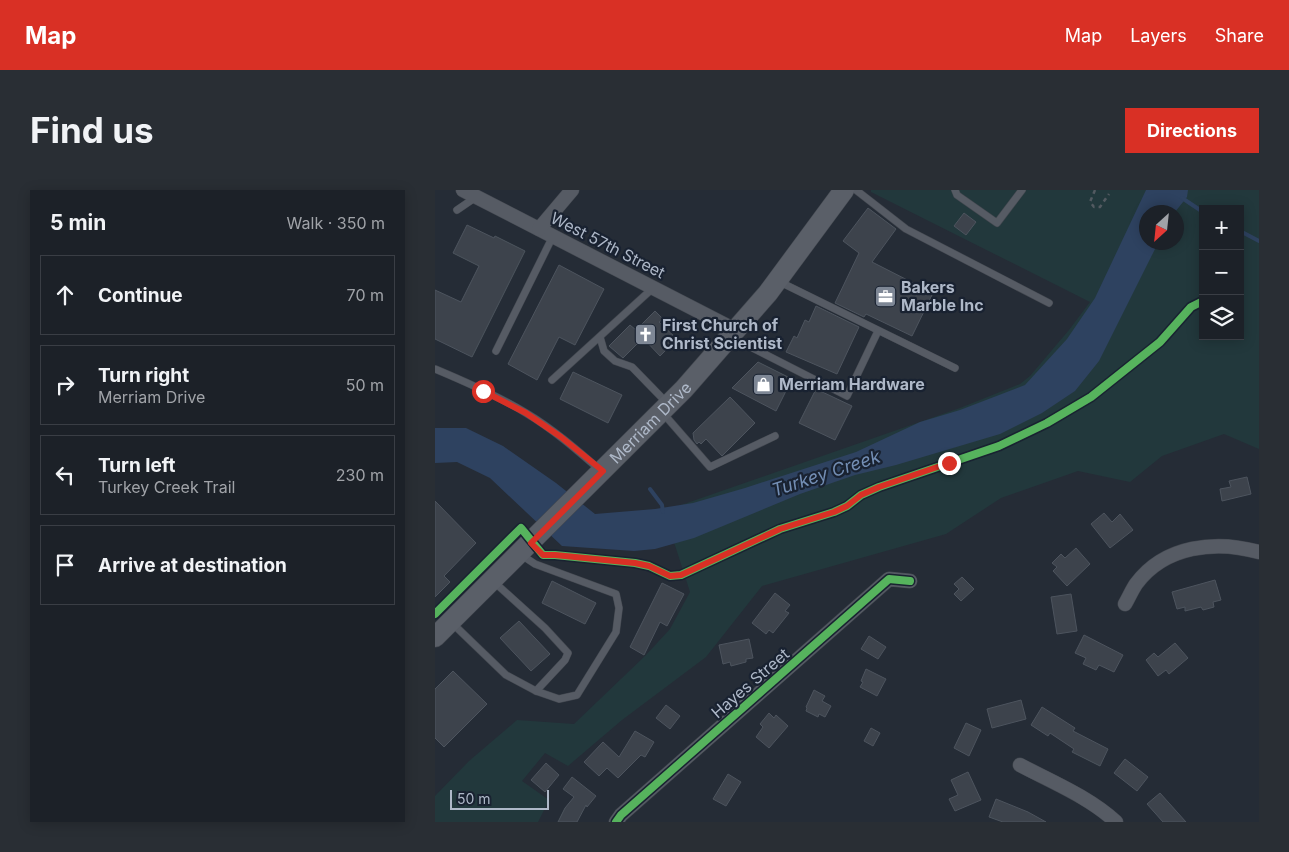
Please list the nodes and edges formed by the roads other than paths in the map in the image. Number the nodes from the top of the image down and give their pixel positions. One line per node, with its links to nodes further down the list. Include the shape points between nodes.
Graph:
1 (463, 190): 7 (street, West 57th Street)
2 (572, 190): 9 (street)
3 (844, 190): 11 (main road, Merriam Drive)
4 (856, 190): 13 (lane, via 906,229)
5 (955, 190): 6 (lane, via 957,195 997,224)
6 (1022, 190)
7 (477, 197): 8 (lane); 9 (street, West 57th Street)
8 (457, 210)
9 (539, 228): 10 (street, West 57th Street)
10 (553, 236): 12 (street, West 57th Street); 17 (lane)
11 (777, 281): 14 (lane); 15 (main road, Merriam Drive)
12 (654, 288): 15 (street, West 57th Street); 16 (lane)
13 (1049, 303)
14 (877, 331): 15 (lane, via 847,396); 18 (lane)
15 (734, 334): 21 (main road, Merriam Drive)
16 (600, 337): 20 (lane); 21 (lane, via 604,351 615,361 632,367)
17 (496, 351)
18 (955, 368)
19 (435, 370): 23 (lane, via 526,413)
20 (552, 380)
21 (665, 409): 22 (lane, via 709,467); 23 (main road, Merriam Drive)
22 (775, 436)
23 (603, 471): 25 (main road, Merriam Drive)
24 (1259, 552): 28 (street, via 1233,546 1209,546 1172,555 1147,572)
25 (519, 554): 26 (main road, Merriam Drive); 31 (lane, via 535,564 616,594 619,608 616,632 577,695 559,699)
26 (493, 580): 29 (main road, Merriam Drive); 31 (lane, via 568,653)
27 (910, 581): 33 (street, Hayes Street, via 889,579)
28 (1125, 604)
29 (451, 622): 30 (main road, Merriam Drive); 31 (lane, via 505,675)
30 (435, 637)
31 (536, 691)
32 (1020, 765): 34 (street, via 1085,799)
33 (616, 822)
34 (1115, 822)

